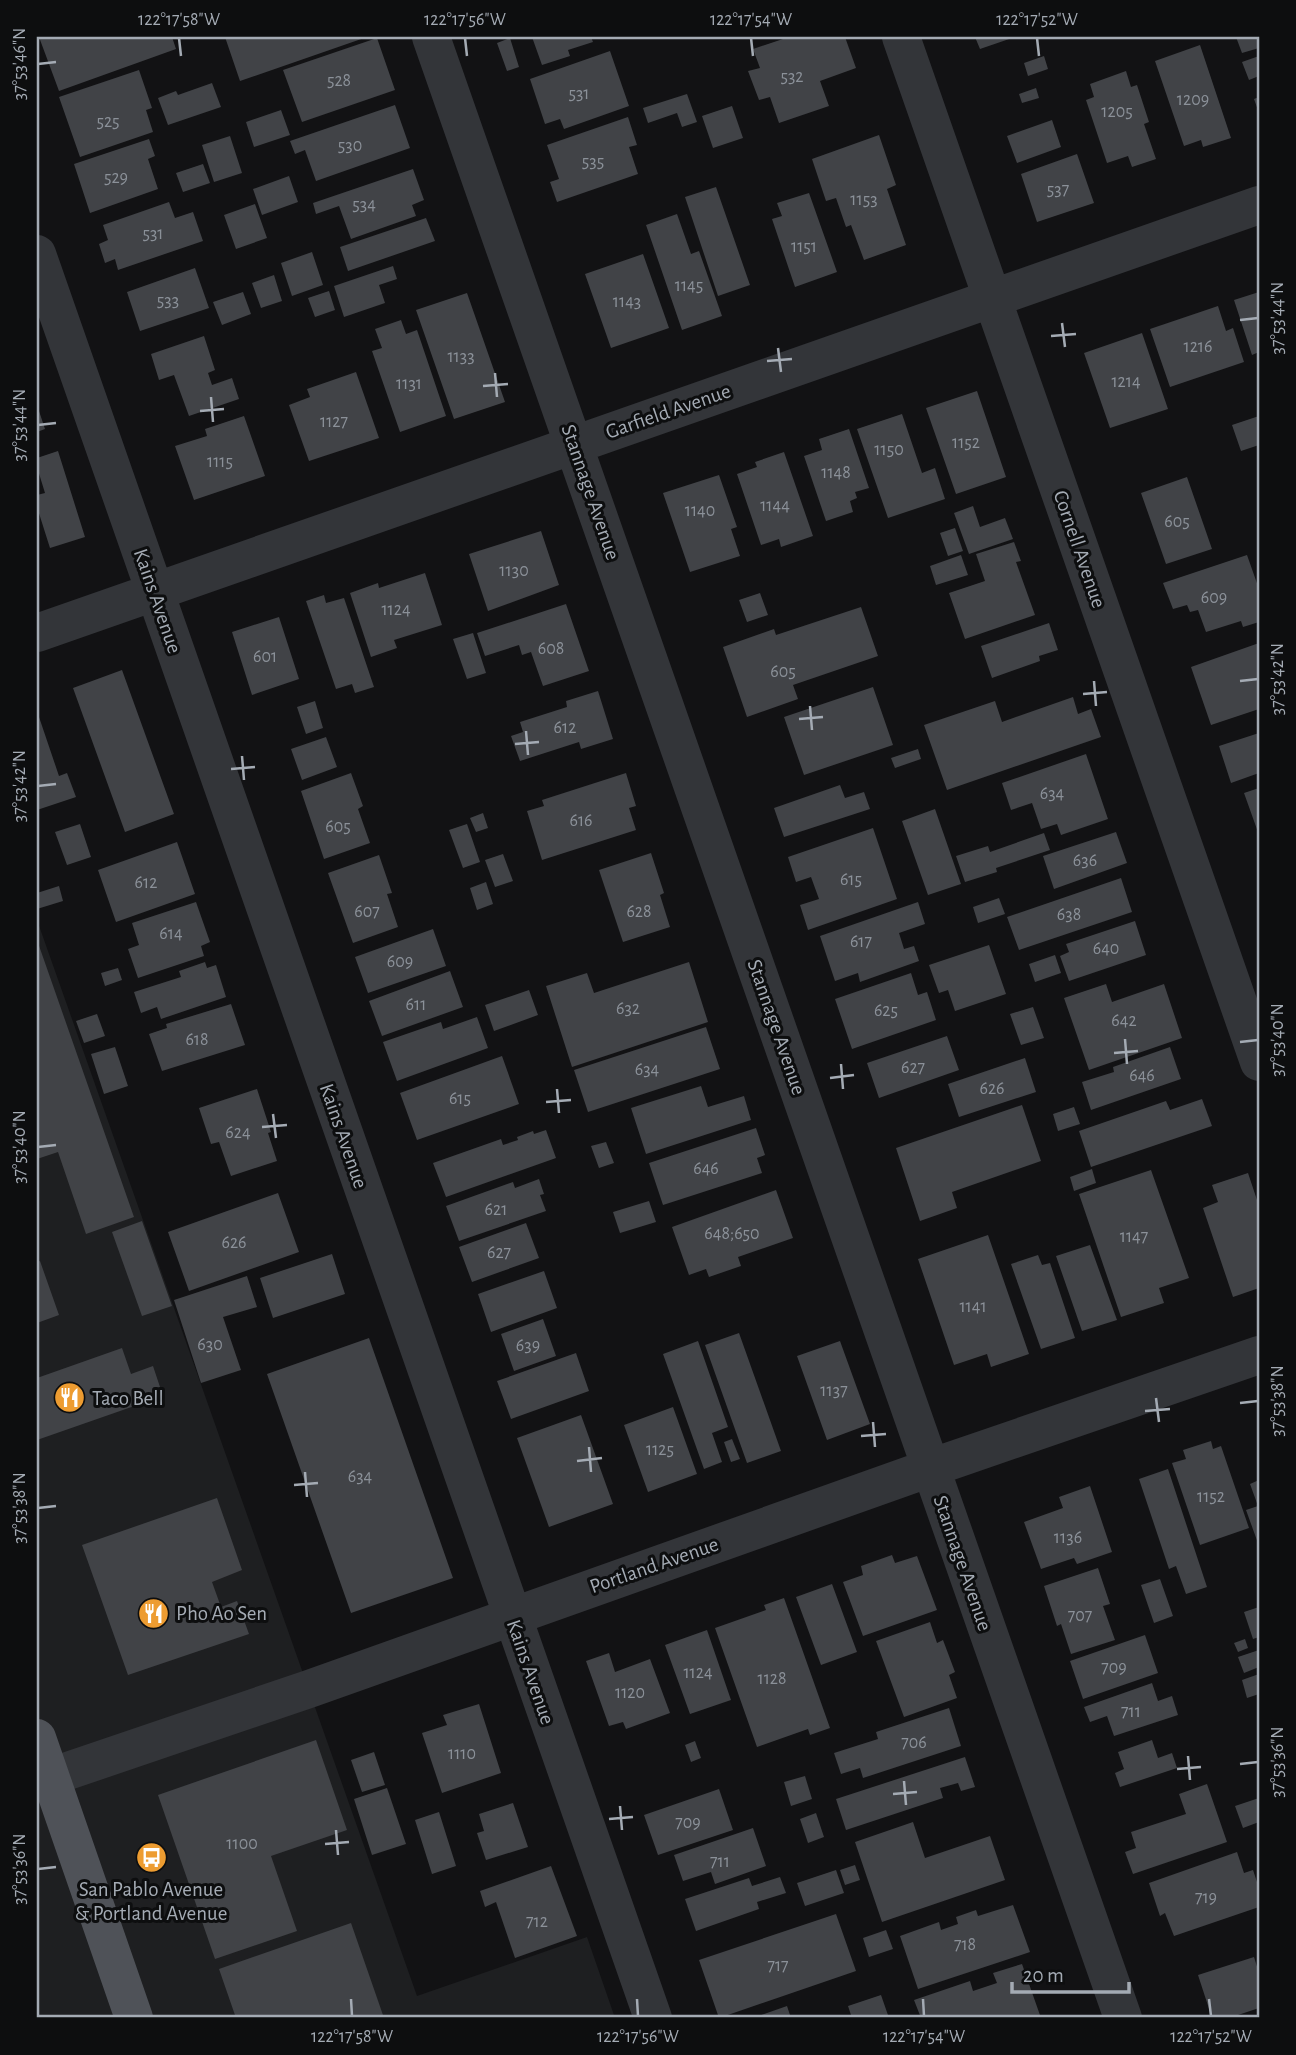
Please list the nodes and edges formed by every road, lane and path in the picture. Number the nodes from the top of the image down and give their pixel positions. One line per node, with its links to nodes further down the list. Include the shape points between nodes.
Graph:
1 (430, 37): 6 (street, Stannage Avenue)
2 (901, 37): 5 (street, Cornell Avenue)
3 (1259, 205): 5 (street, Garfield Avenue)
4 (37, 254): 7 (street, Kains Avenue)
5 (992, 298): 6 (street, Garfield Avenue); 9 (street, Cornell Avenue)
6 (574, 444): 7 (street, Garfield Avenue); 11 (street, Stannage Avenue)
7 (155, 591): 8 (street, Garfield Avenue); 12 (street, Kains Avenue)
8 (37, 633)
9 (1259, 1062)
10 (1259, 1356): 11 (street, Portland Avenue)
11 (930, 1468): 12 (street, Portland Avenue); 17 (street, Stannage Avenue)
12 (511, 1616): 14 (street, Portland Avenue); 16 (street, Kains Avenue)
13 (37, 1738): 14 (main road)
14 (50, 1777): 15 (main road)
15 (134, 2018)
16 (653, 2018)
17 (1123, 2018)

